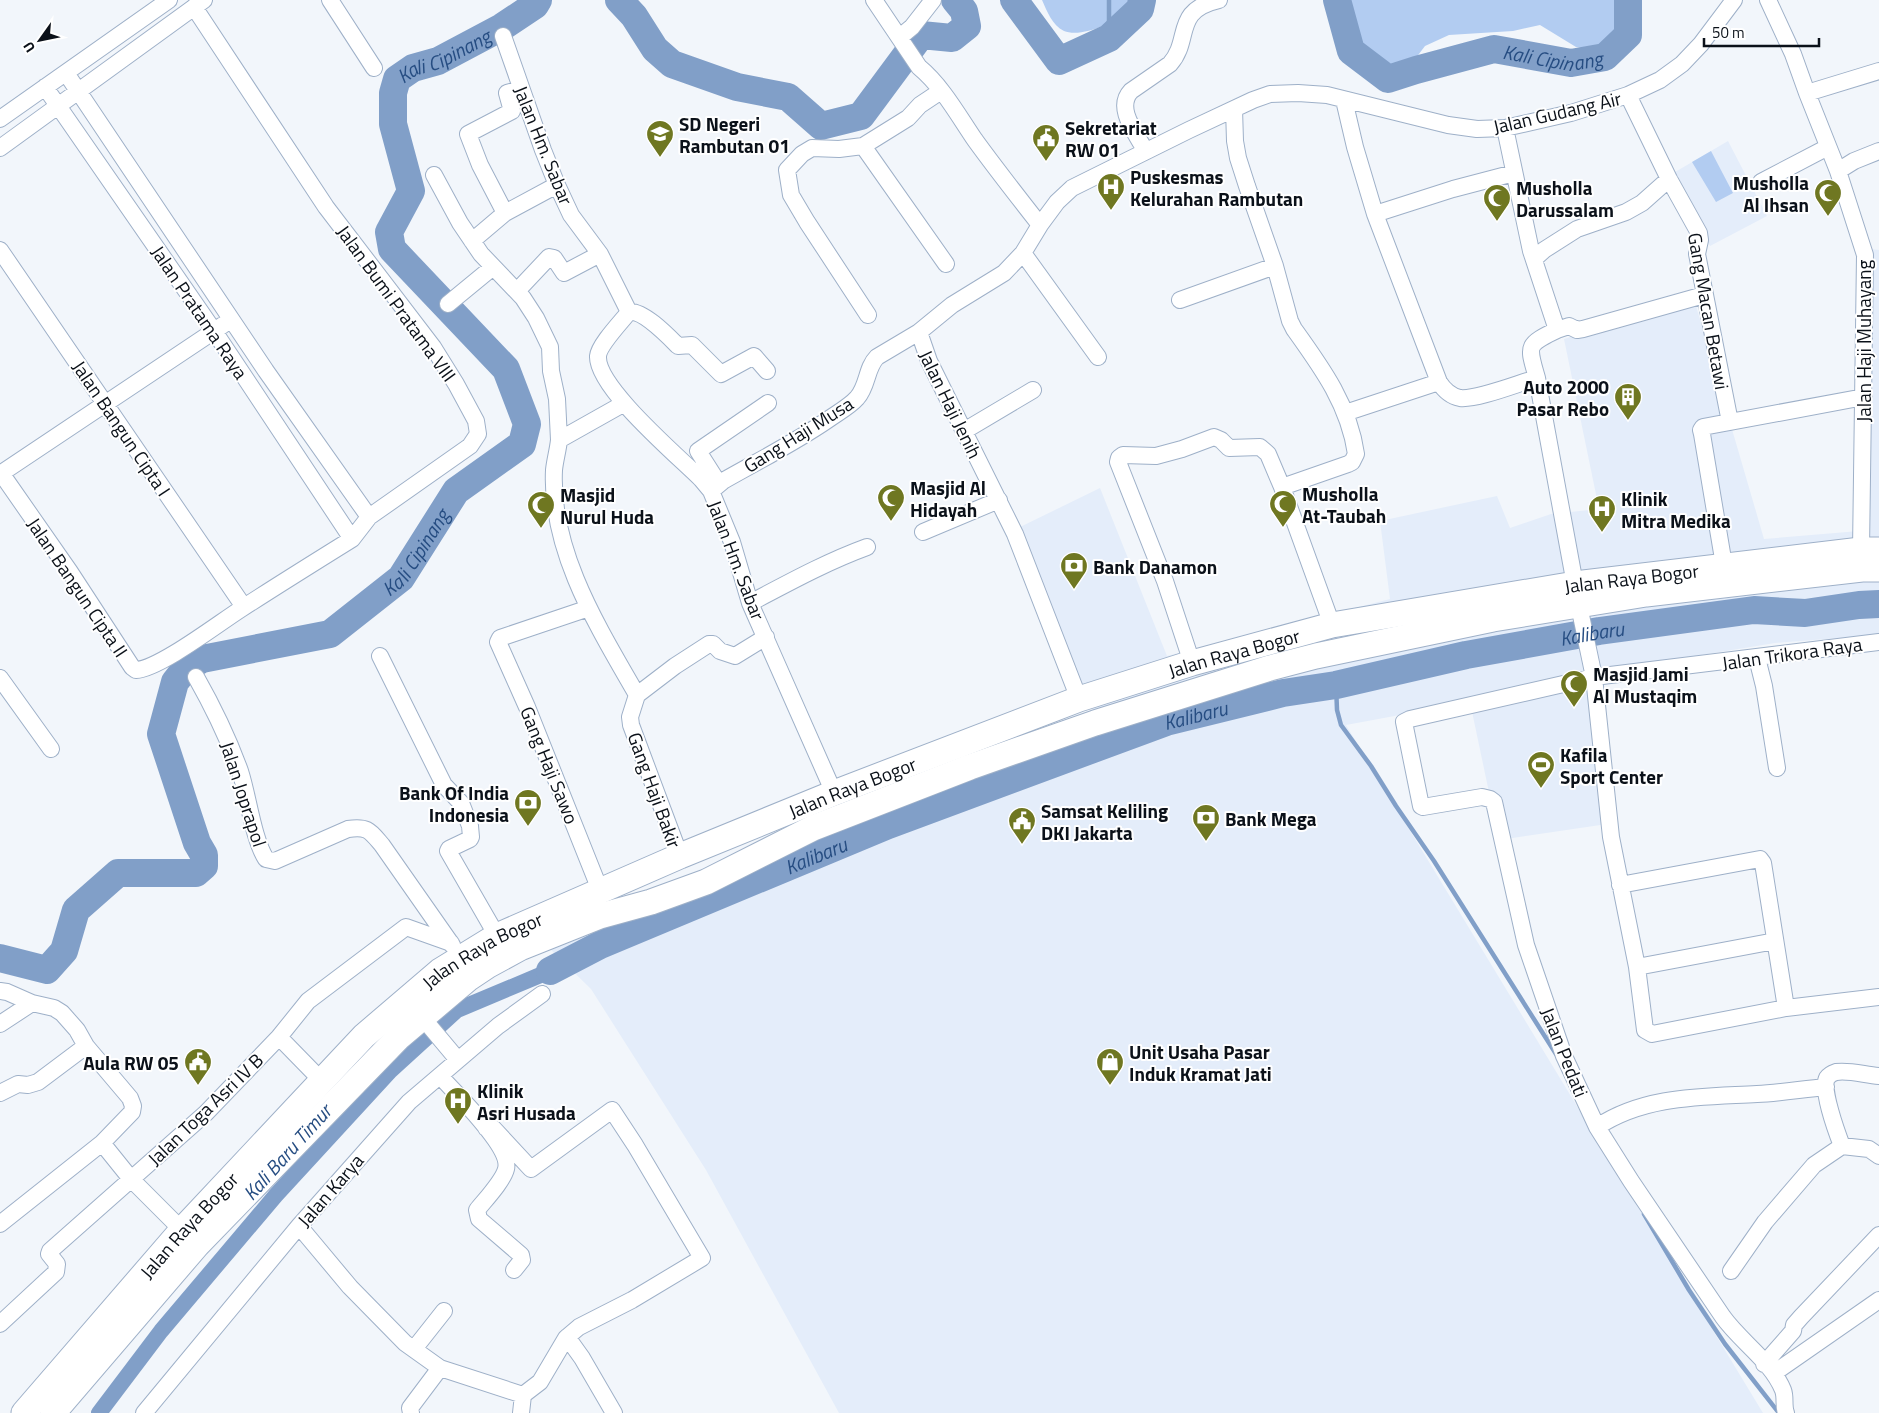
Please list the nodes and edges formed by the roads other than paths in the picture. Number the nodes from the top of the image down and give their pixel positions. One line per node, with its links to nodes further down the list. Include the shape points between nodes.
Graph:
1 (169, 0): 13 (street)
2 (330, 0): 11 (street)
3 (874, 0): 10 (street)
4 (933, 0): 10 (street)
5 (1219, 0): 28 (street, via 1193,13 1185,23 1170,64 1126,96 1124,108)
6 (1734, 0): 19 (street, Jalan Gudang Air, via 1682,64 1660,80)
7 (1768, 0): 18 (street, Jalan Haji Muhayang, via 1794,54)
8 (199, 4): 16 (street); 75 (street, Jalan Bumi Pratama VIII, via 326,207 433,347 476,421 478,434 470,446)
9 (503, 36): 15 (street, Jalan Hm. Sabar)
10 (902, 42): 17 (street)
11 (374, 68)
12 (1879, 71): 18 (street)
13 (66, 73): 14 (street); 16 (street, Jalan Pratama Raya)
14 (45, 87): 21 (street, Jalan Pratama Raya); 23 (street)
15 (521, 89): 35 (street, Jalan Hm. Sabar); 36 (street, via 507,93 512,112 468,134)
16 (79, 91): 21 (street); 54 (street, Jalan Pratama Raya)
17 (941, 91): 25 (street, via 908,118); 38 (street)
18 (1807, 92): 26 (street, Jalan Haji Muhayang)
19 (1628, 95): 24 (street, Jalan Gudang Air, via 1571,113); 33 (street, Gang Macan Betawi)
20 (1344, 100): 22 (street, Jalan Gudang Air, via 1315,94 1270,94); 24 (street, Jalan Gudang Air, via 1448,125); 37 (street)
21 (58, 105): 27 (street); 56 (street, Jalan Pratama Raya)
22 (1234, 109): 28 (street, Jalan Gudang Air); 46 (street, via 1238,158)
23 (0, 119)
24 (1505, 128): 31 (street)
25 (864, 146): 45 (street); 53 (street, via 812,148 787,170 791,195)
26 (1828, 147): 30 (street, Jalan Haji Muhayang); 34 (street)
27 (0, 148)
28 (1145, 150): 38 (street, Jalan Gudang Air, via 1072,188)
29 (1879, 151): 30 (street)
30 (1838, 171): 43 (street, Jalan Haji Muhayang)
31 (1514, 173): 37 (street); 44 (street)
32 (434, 175): 39 (street)
33 (1669, 179): 44 (street, via 1642,203 1577,229); 49 (street, Gang Macan Betawi, via 1698,233 1697,254)
34 (1761, 182)
35 (557, 185): 36 (street); 42 (street, Jalan Hm. Sabar, via 571,215)
36 (505, 213): 39 (street)
37 (1375, 214): 61 (street)
38 (1040, 225): 41 (street, Jalan Haji Jenih)
39 (472, 240): 47 (street)
40 (0, 250): 65 (street, Jalan Bangun Cipta I)
41 (1023, 253): 57 (street, Jalan Haji Jenih, via 1004,273 952,305); 58 (street)
42 (600, 254): 48 (street, via 564,273 554,258 549,257); 52 (street, Jalan Hm. Sabar)
43 (1872, 256): 63 (street, Jalan Haji Muhayang)
44 (1534, 259): 55 (street)
45 (946, 264)
46 (1275, 266): 50 (street); 67 (street, via 1290,321 1330,379)
47 (493, 267): 48 (street); 51 (street)
48 (516, 291): 70 (street, via 536,318 550,347)
49 (1704, 295): 55 (street, via 1583,329 1569,326); 68 (street, Gang Macan Betawi)
50 (1180, 300)
51 (448, 304)
52 (629, 312): 59 (street, via 634,311 643,317 678,346 693,346 721,374 754,356); 66 (street, Jalan Hm. Sabar, via 598,355 600,369)
53 (868, 315)
54 (232, 319): 56 (street); 75 (street, Jalan Pratama Raya)
55 (1557, 330): 60 (street, via 1531,347)
56 (214, 331): 65 (street); 77 (street, Jalan Pratama Raya)
57 (919, 332): 69 (street, Jalan Haji Jenih, via 929,361); 72 (street, Gang Haji Musa, via 873,361 864,388 850,404)
58 (1098, 357)
59 (767, 371)
60 (1537, 378): 61 (street, via 1462,398 1444,390); 82 (street)
61 (1439, 382): 67 (street)
62 (1033, 390): 69 (street)
63 (1864, 397): 68 (street); 79 (street, Jalan Haji Muhayang)
64 (768, 403): 72 (street, via 698,452)
65 (106, 404): 71 (street); 84 (street, Jalan Bangun Cipta I)
66 (623, 404): 70 (street); 72 (street, Jalan Hm. Sabar, via 701,479)
67 (1344, 413): 73 (street, via 1356,454 1352,462)
68 (1730, 422): 80 (street, via 1701,430)
69 (964, 431): 74 (street, Jalan Haji Jenih)
70 (559, 440): 85 (street, via 554,470 558,516 566,551)
71 (0, 474): 84 (street, Jalan Bangun Cipta II, via 136,670 152,666)
72 (715, 487): 83 (street, Jalan Hm. Sabar)
73 (1282, 487): 86 (street); 91 (street, via 1263,448 1229,448 1216,437 1156,456 1123,455 1119,458)
74 (999, 500): 76 (street); 96 (street, Jalan Haji Jenih)
75 (369, 517): 77 (street, Jalan Bumi Pratama VIII)
76 (923, 532)
77 (352, 539): 84 (street, Jalan Bumi Pratama VIII)
78 (867, 547): 83 (street, via 808,572)
79 (1870, 550): 80 (highway, Jalan Raya Bogor)
80 (1724, 565): 82 (highway, Jalan Raya Bogor)
81 (1879, 569): 82 (highway, Jalan Raya Bogor)
82 (1578, 602): 86 (highway, Jalan Raya Bogor); 92 (street); 113 (highway, Jalan Raya Bogor, via 1270,668 1095,723 970,767 813,828 706,882 600,916 520,948 481,970)
83 (750, 603): 87 (street, Jalan Hm. Sabar)
84 (244, 607)
85 (589, 608): 95 (street); 103 (street, Gang Haji Sawo, via 498,641)
86 (1332, 625): 91 (highway, Jalan Raya Bogor)
87 (766, 637): 95 (street, via 735,656 709,644); 100 (street, Jalan Hm. Sabar)
88 (1879, 642): 90 (street, Jalan Trikora Raya)
89 (380, 656): 104 (street, via 444,785 461,803 471,837 448,852)
90 (1757, 658): 92 (street, Jalan Trikora Raya); 99 (street)
91 (1192, 663): 96 (highway, Jalan Raya Bogor)
92 (1592, 669): 97 (street, Jalan Trikora Raya); 102 (street, via 1610,828)
93 (196, 677): 106 (street, Jalan Joprapol, via 215,710 240,772 266,859 275,861 348,829 369,830)
94 (0, 678): 98 (street)
95 (637, 695): 101 (street, Gang Haji Bakir, via 630,717 631,726)
96 (1079, 699): 100 (highway, Jalan Raya Bogor)
97 (1410, 719): 123 (street, Jalan Pedati, via 1404,723 1421,806 1482,797 1494,802 1526,945 1556,1034)
98 (51, 749)
99 (1777, 768)
100 (834, 793): 101 (highway, Jalan Raya Bogor)
101 (680, 856): 103 (highway, Jalan Raya Bogor)
102 (1620, 885): 105 (street, via 1760,859); 107 (street)
103 (600, 890): 104 (highway, Jalan Raya Bogor)
104 (497, 936): 106 (highway, Jalan Raya Bogor)
105 (1775, 941): 107 (street); 112 (street)
106 (456, 950): 115 (street, Jalan Toga Asri IV B, via 409,927 404,928 308,1000); 120 (highway, Jalan Raya Bogor, via 440,971 364,1036)
107 (1637, 967): 112 (street, via 1648,1033)
108 (0, 991): 111 (street)
109 (542, 994): 117 (street, Jalan Karya)
110 (1879, 997): 112 (street)
111 (32, 1003): 114 (street); 116 (street, via 62,1013)
112 (1786, 1008)
113 (424, 1020): 117 (street); 144 (highway, Jalan Raya Bogor, via 398,1038 197,1245)
114 (0, 1024)
115 (279, 1036): 120 (street); 128 (street, Jalan Toga Asri IV B, via 206,1113)
116 (86, 1046): 122 (street, via 38,1082 18,1084); 125 (street, via 133,1101 132,1112)
117 (458, 1060): 118 (street, Jalan Karya)
118 (440, 1076): 124 (street); 130 (street, Jalan Karya, via 409,1102)
119 (1879, 1076): 121 (street, via 1837,1072 1826,1080)
120 (322, 1081): 131 (highway, Jalan Raya Bogor)
121 (1826, 1087): 123 (street, via 1662,1102 1617,1115); 126 (street, via 1830,1112)
122 (0, 1093)
123 (1598, 1127): 141 (street, Jalan Pedati, via 1631,1182 1723,1317)
124 (486, 1128): 133 (street, via 505,1156 506,1170 476,1214 522,1257); 138 (street, via 492,1128 531,1169 612,1110 702,1258 632,1300 582,1325)
125 (102, 1143): 128 (street); 129 (street)
126 (1842, 1146): 127 (street, via 1869,1149); 134 (street, via 1814,1166 1765,1222)
127 (1879, 1156)
128 (131, 1179): 131 (street); 137 (street, Jalan Toga Asri IV B, via 50,1251 58,1264 56,1272)
129 (0, 1224)
130 (299, 1226): 139 (street, via 350,1287); 145 (street, Jalan Karya)
131 (182, 1230): 143 (highway, Jalan Raya Bogor)
132 (1879, 1235): 141 (street, via 1794,1325)
133 (514, 1270)
134 (1731, 1271)
135 (1879, 1300): 141 (street)
136 (444, 1311): 139 (street)
137 (0, 1324)
138 (567, 1337): 142 (street, via 540,1382); 148 (street)
139 (414, 1349): 140 (street)
140 (440, 1368): 142 (street); 146 (street, via 410,1408)
141 (1769, 1368): 149 (street, Jalan Pedati, via 1785,1396)
142 (523, 1395): 147 (street)
143 (24, 1413)
144 (53, 1413)
145 (144, 1413)
146 (411, 1413)
147 (521, 1413)
148 (614, 1413)
149 (1786, 1413)

